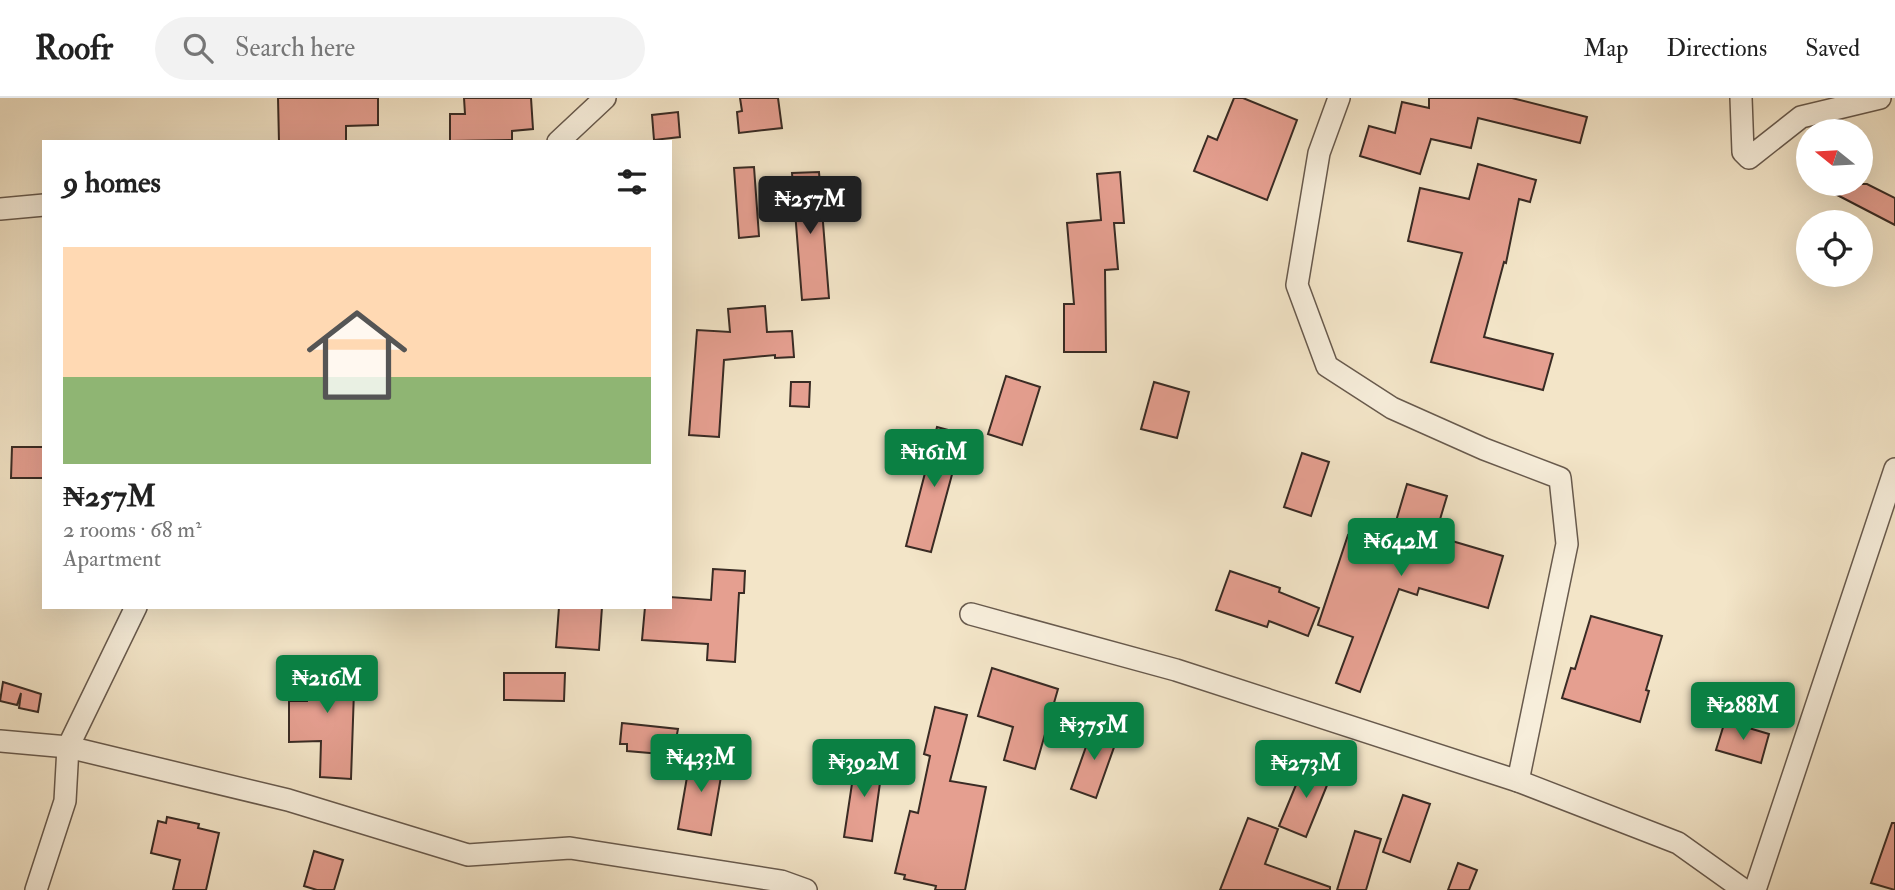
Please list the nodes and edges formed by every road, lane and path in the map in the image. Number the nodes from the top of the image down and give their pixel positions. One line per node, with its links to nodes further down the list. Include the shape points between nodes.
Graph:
1 (605, 98): 5 (street)
2 (1339, 98): 13 (street, via 1319,153 1297,285 1327,366 1392,408 1560,478 1567,544)
3 (1741, 98): 4 (street, via 1743,152 1749,158 1801,117)
4 (1880, 98)
5 (560, 140)
6 (42, 205): 7 (street)
7 (0, 209)
8 (1895, 469): 17 (street)
9 (135, 609): 12 (street)
10 (971, 614): 13 (street, via 1175,670)
11 (0, 741): 12 (street)
12 (68, 747): 14 (street, via 65,801); 15 (street, via 288,800 468,855 570,848 781,881)
13 (1518, 781): 16 (street, via 1678,844)
14 (36, 890)
15 (806, 890)
16 (1744, 890)
17 (1755, 890)

